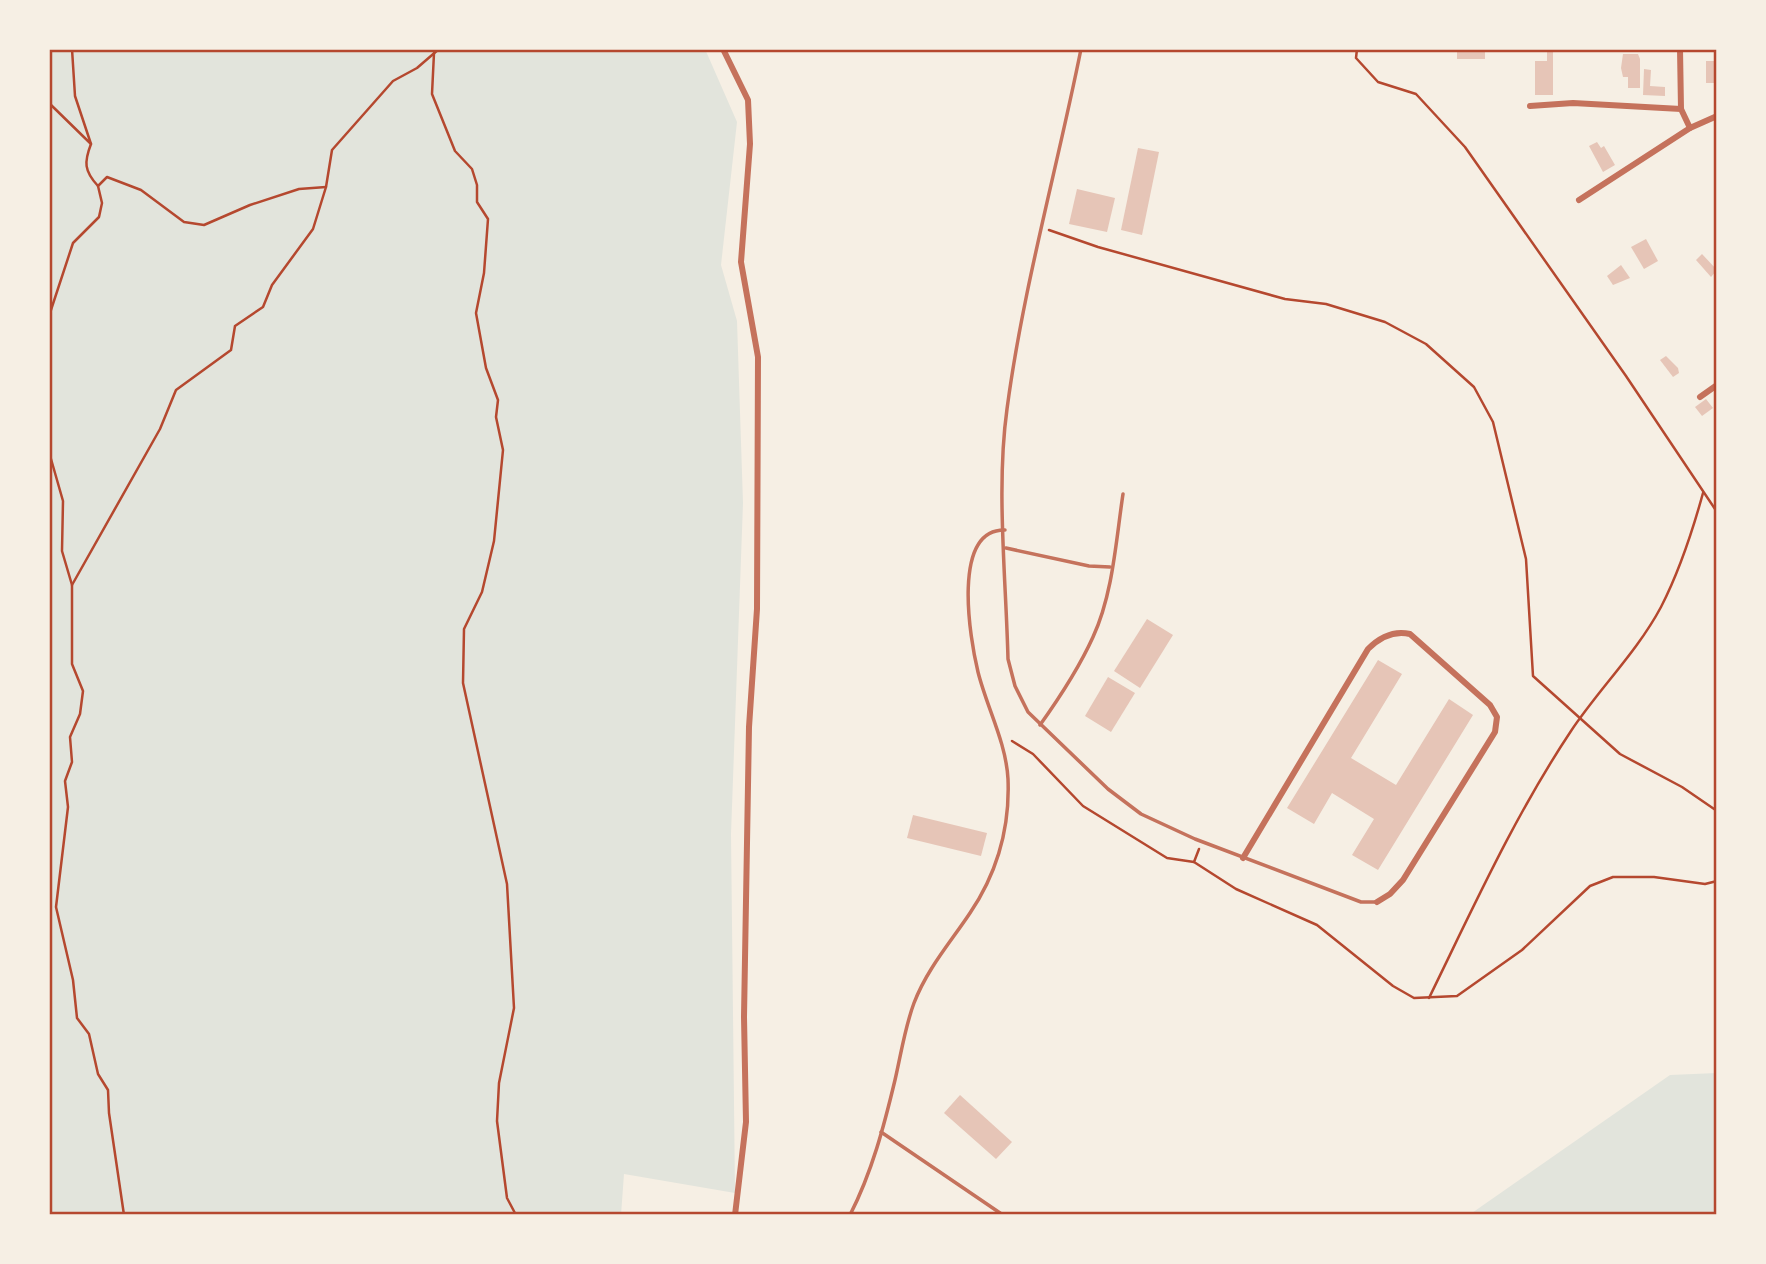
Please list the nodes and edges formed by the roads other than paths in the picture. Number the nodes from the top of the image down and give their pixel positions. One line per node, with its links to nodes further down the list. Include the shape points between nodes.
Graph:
1 (723, 49): 19 (street, via 748,100 750,144 741,262 758,357 757,609 749,727 744,1004 746,1122)
2 (1082, 49): 12 (lane, via 1006,411)
3 (1681, 49): 5 (street)
4 (1530, 106): 5 (street, via 1573,103)
5 (1681, 110): 7 (street)
6 (1717, 116): 7 (street)
7 (1690, 128): 8 (street)
8 (1579, 200)
9 (1717, 385): 10 (street)
10 (1700, 397)
11 (1123, 494): 14 (lane)
12 (1005, 530): 13 (lane); 18 (lane, via 987,534 978,542 968,582 973,646 1008,774 1004,839 986,888 939,954 914,1005)
13 (1006, 548): 14 (lane); 15 (lane, via 1008,659 1014,685)
14 (1111, 567): 15 (lane, via 1094,636)
15 (1040, 725): 16 (lane, via 1141,814)
16 (1243, 858): 17 (lane, via 1361,902); 17 (street, via 1368,649 1379,638 1399,632 1410,635 1490,705 1497,717 1495,732 1403,880)
17 (1377, 902)
18 (881, 1132): 20 (lane); 21 (lane)
19 (735, 1215)
20 (850, 1215)
21 (1003, 1215)

